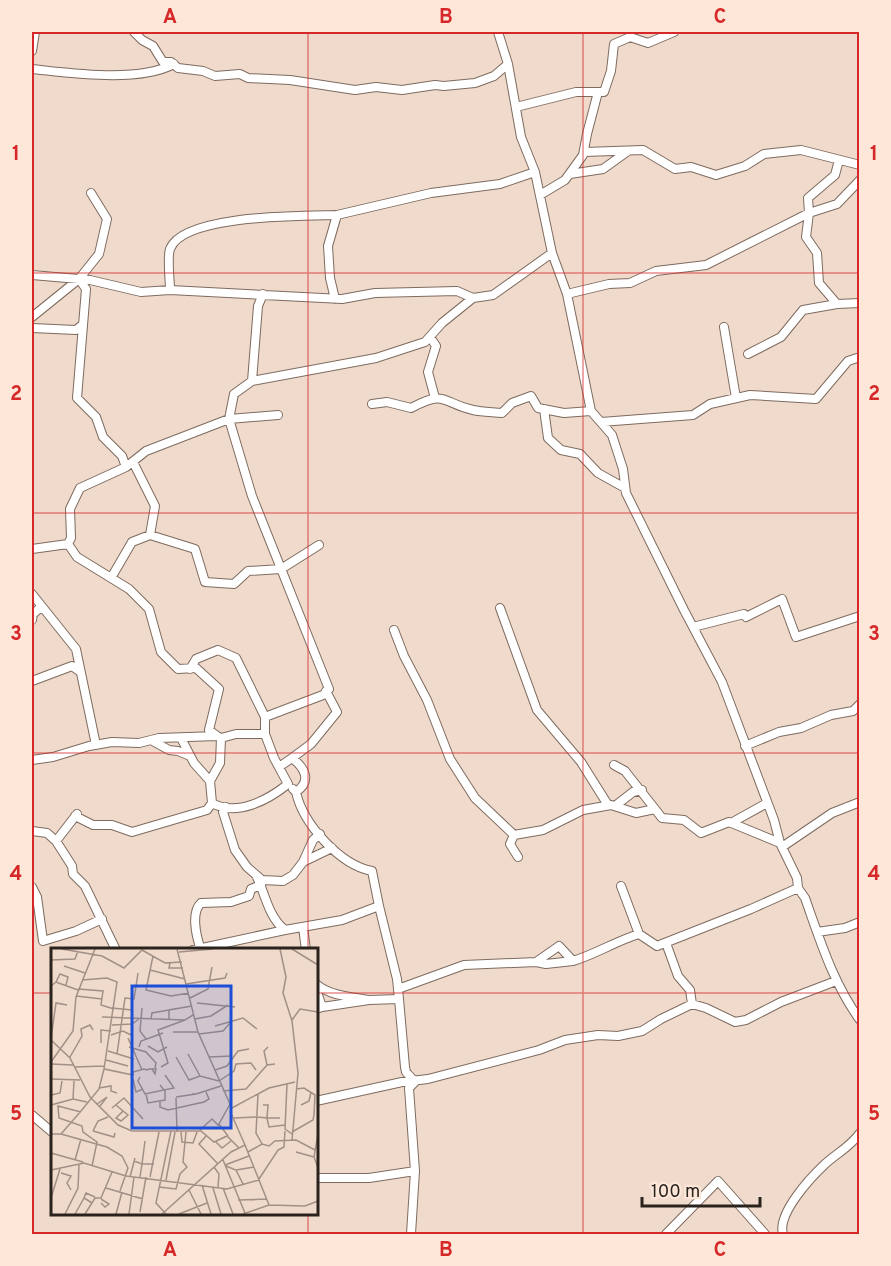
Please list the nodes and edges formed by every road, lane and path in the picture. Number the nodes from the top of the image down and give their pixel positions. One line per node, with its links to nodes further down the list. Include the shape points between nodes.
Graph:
1 (36, 32): 5 (street)
2 (134, 32): 6 (street, via 153,46 163,62)
3 (498, 32): 7 (street)
4 (674, 32): 9 (street, via 648,43 630,37 614,44 611,71 604,92)
5 (32, 51)
6 (174, 64): 7 (street, via 215,76 240,74 355,90 402,90 475,83 494,76); 8 (street, via 160,71 94,76)
7 (508, 64): 10 (street)
8 (32, 69)
9 (598, 92): 10 (street, via 576,92); 12 (street)
10 (516, 107): 15 (street, via 521,137)
11 (628, 150): 12 (street); 13 (street, via 643,150 675,169 692,167 716,175 745,166 764,154 801,150); 16 (street, via 603,169)
12 (584, 152): 16 (street)
13 (839, 160): 14 (street); 20 (street, via 835,175 808,198)
14 (860, 165)
15 (535, 172): 19 (street); 21 (street, via 500,184 431,193)
16 (570, 174): 19 (street)
17 (860, 180): 20 (street, via 837,204)
18 (91, 193): 24 (street, via 107,219 99,254)
19 (540, 195): 22 (street)
20 (809, 213): 27 (street, via 706,265 656,271 630,283); 31 (street, via 806,237 817,253 819,283)
21 (337, 215): 25 (street, via 245,219 208,225 179,238 170,249); 29 (street, via 328,246)
22 (552, 253): 27 (street); 28 (street, via 493,295)
23 (32, 275): 24 (street)
24 (79, 279): 25 (street, via 141,292); 32 (street); 33 (street, via 86,289)
25 (170, 290): 26 (street)
26 (263, 294): 29 (street); 39 (street, via 258,306)
27 (567, 294): 44 (street)
28 (473, 298): 29 (street, via 457,291 375,293); 36 (street)
29 (335, 299)
30 (860, 303): 31 (street)
31 (837, 304): 37 (street, via 803,310 780,337)
32 (32, 317)
33 (81, 326): 35 (street, via 76,330); 48 (street, via 77,398 96,417 104,437)
34 (724, 327): 41 (street)
35 (32, 328)
36 (430, 337): 39 (street, via 376,358); 40 (street, via 436,346 428,372)
37 (748, 354)
38 (860, 359): 41 (street, via 848,361 816,399 750,395)
39 (252, 381): 46 (street, via 234,394)
40 (435, 398): 42 (street, via 411,408 387,402); 43 (street, via 474,411 502,413 512,403 531,396 538,408)
41 (736, 398): 47 (street, via 710,404 693,414)
42 (372, 404)
43 (544, 409): 44 (street, via 564,413); 49 (street, via 548,438 561,450 580,454 598,473)
44 (591, 411): 47 (street)
45 (278, 414): 46 (street)
46 (229, 419): 48 (street, via 146,451); 54 (street, via 252,496)
47 (601, 422): 49 (street, via 612,435)
48 (130, 465): 50 (street, via 155,506); 51 (street, via 80,488 70,509)
49 (625, 488): 61 (street)
50 (150, 535): 54 (street, via 195,549 206,582 234,584 248,571); 55 (street, via 132,542)
51 (68, 544): 53 (street); 55 (street, via 77,557)
52 (320, 545): 54 (street)
53 (32, 549)
54 (281, 569): 66 (street, via 329,689)
55 (111, 578): 63 (street, via 149,609 161,652 178,669)
56 (32, 594): 57 (street)
57 (41, 607): 60 (street); 64 (street, via 76,649)
58 (500, 608): 87 (street, via 537,710 581,762)
59 (860, 616): 61 (street, via 796,637 782,598 746,617 744,614)
60 (32, 620)
61 (693, 627): 74 (street, via 722,682)
62 (394, 630): 93 (street, via 450,759 476,798)
63 (190, 669): 68 (street, via 196,658 218,650 236,658); 70 (street, via 196,668 219,689 209,730)
64 (80, 671): 65 (street, via 72,666); 73 (street)
65 (32, 681)
66 (326, 692): 68 (street); 76 (street, via 337,712 311,744)
67 (860, 704): 74 (street, via 853,711 831,714)
68 (265, 717): 69 (street)
69 (265, 734): 70 (street); 79 (street)
70 (219, 737): 71 (street); 80 (street, via 220,763)
71 (181, 738): 72 (street); 75 (street)
72 (151, 740): 73 (street); 75 (street)
73 (96, 745): 77 (street)
74 (745, 746): 86 (street)
75 (190, 756): 80 (street)
76 (292, 758): 79 (street); 83 (street, via 304,772 306,783)
77 (32, 760)
78 (614, 765): 82 (street)
79 (279, 767): 81 (street)
80 (210, 781): 85 (street)
81 (288, 784): 83 (street); 88 (street, via 246,808)
82 (642, 790): 87 (street); 89 (street)
83 (296, 792): 92 (street, via 299,804)
84 (860, 802): 95 (street, via 832,813)
85 (212, 803): 88 (street); 94 (street, via 207,810 132,832 112,825 93,825 76,815)
86 (767, 803): 90 (street); 95 (street)
87 (611, 806): 89 (street, via 636,813); 93 (street, via 583,810 543,830)
88 (226, 807): 99 (street, via 223,812 235,850)
89 (655, 808): 90 (street, via 663,818 684,820 701,833)
90 (731, 823): 95 (street)
91 (32, 831): 94 (street, via 47,833)
92 (320, 834): 96 (street); 98 (street)
93 (514, 835): 97 (street, via 510,844)
94 (57, 841): 105 (street)
95 (781, 845): 103 (street)
96 (332, 848): 98 (street); 104 (street, via 348,862 372,871)
97 (518, 856)
98 (303, 862): 99 (street, via 283,881)
99 (257, 877): 100 (street)
100 (261, 885): 108 (street, via 270,910); 113 (street, via 251,889 249,896 231,902 198,905)
101 (621, 886): 110 (street)
102 (32, 887): 105 (street, via 43,941)
103 (798, 888): 109 (street); 111 (street)
104 (379, 906): 107 (street, via 342,920); 119 (street)
105 (102, 919): 112 (street)
106 (860, 922): 109 (street)
107 (303, 927): 108 (street); 114 (street)
108 (285, 930): 113 (street)
109 (817, 932): 117 (street)
110 (639, 934): 111 (street, via 657,946); 115 (street)
111 (666, 943): 122 (street, via 678,976 690,990)
112 (115, 948)
113 (196, 948)
114 (306, 948)
115 (573, 961): 116 (street); 116 (street, via 559,946)
116 (536, 962): 119 (street, via 464,965)
117 (836, 981): 122 (street, via 735,1022); 124 (street)
118 (318, 987): 121 (street)
119 (398, 989): 120 (street)
120 (399, 999): 121 (street); 125 (street, via 405,1067)
121 (369, 1000): 123 (street)
122 (692, 1004): 125 (street, via 642,1032 565,1040)
123 (320, 1008)
124 (860, 1020)
125 (415, 1082): 126 (street); 130 (street, via 409,1088)
126 (318, 1101)
127 (32, 1115): 128 (street)
128 (51, 1131)
129 (860, 1133): 135 (street, via 811,1178 787,1211 781,1227)
130 (415, 1171): 131 (street, via 369,1178); 132 (street)
131 (318, 1178)
132 (411, 1234)
133 (666, 1234): 134 (street, via 718,1181)
134 (765, 1234)
135 (783, 1234)

